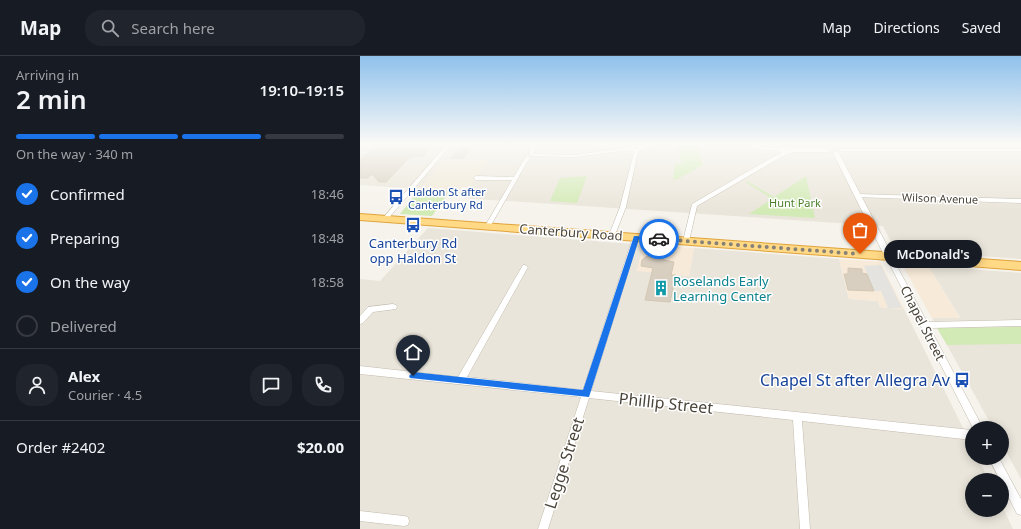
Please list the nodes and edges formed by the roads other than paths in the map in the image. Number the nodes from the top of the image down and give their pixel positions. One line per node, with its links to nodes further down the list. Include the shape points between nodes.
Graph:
1 (431, 166): 11 (street)
2 (524, 166): 7 (street)
3 (633, 166): 13 (street, via 623,207)
4 (761, 166): 15 (street, via 694,205)
5 (844, 166): 8 (street, Chapel Street)
6 (476, 178): 7 (street)
7 (516, 179): 12 (street)
8 (858, 196): 9 (street, Wilson Avenue); 16 (street, Chapel Street)
9 (1021, 201)
10 (362, 218): 11 (highway, Canterbury Road)
11 (385, 219): 12 (highway, Canterbury Road)
12 (488, 226): 13 (highway, Canterbury Road)
13 (612, 235): 14 (highway, Canterbury Road)
14 (636, 237): 15 (highway, Canterbury Road); 25 (street, Legge Street)
15 (686, 241): 16 (highway, Canterbury Road)
16 (889, 257): 17 (highway, Canterbury Road); 22 (street, Chapel Street)
17 (1021, 266)
18 (525, 267): 24 (street)
19 (393, 307): 20 (street, via 371,309)
20 (360, 321)
21 (1021, 323): 22 (street)
22 (924, 325): 27 (street, Chapel Street)
23 (360, 370): 24 (street, Phillip Street)
24 (460, 381): 25 (street, Phillip Street)
25 (586, 394): 26 (street, Phillip Street); 33 (street, Legge Street)
26 (798, 417): 28 (street, Phillip Street); 34 (street)
27 (974, 421)
28 (965, 434)
29 (998, 465): 30 (street)
30 (1021, 510)
31 (360, 516): 32 (street)
32 (404, 521)
33 (543, 529)
34 (805, 529)

